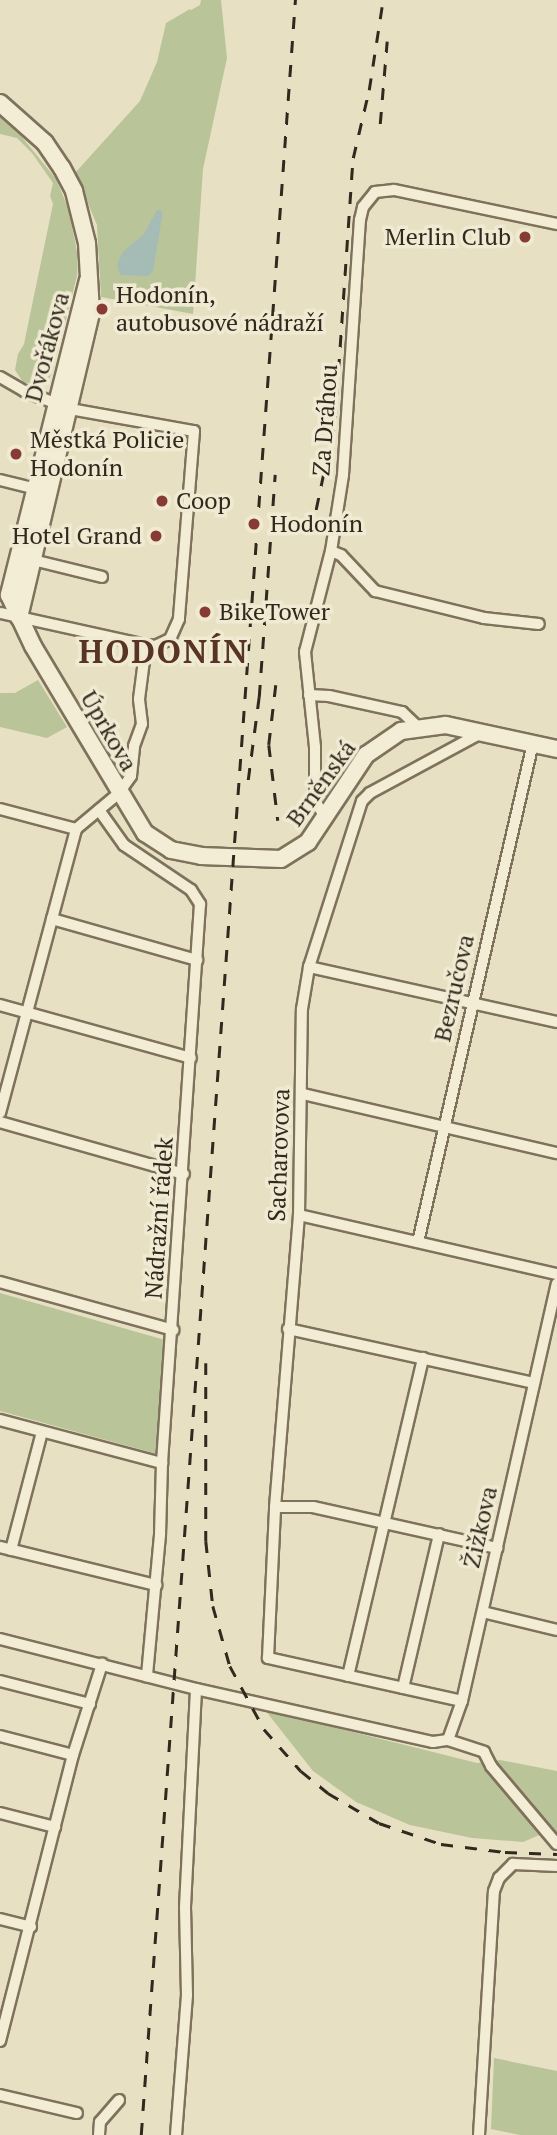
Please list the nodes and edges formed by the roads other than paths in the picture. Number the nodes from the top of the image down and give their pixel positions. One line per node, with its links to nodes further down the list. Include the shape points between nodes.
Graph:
1 (0, 103): 4 (main road, Dvořákova, via 38,135 69,181 84,228 91,313)
2 (557, 224): 7 (street, Za Dráhou, via 394,190 375,192 366,200 360,220 344,475)
3 (0, 377): 4 (street)
4 (63, 407): 6 (main road, Dvořákova); 8 (main road, Dvořákova); 13 (street, via 194,431 179,619 170,639)
5 (0, 480): 6 (street)
6 (35, 489): 11 (main road, Dvořákova, via 9,595)
7 (331, 551): 12 (street, via 341,555 375,591 484,618); 14 (street, Za Dráhou, via 307,640)
8 (33, 560): 9 (street); 11 (main road, Dvořákova)
9 (102, 577)
10 (0, 613): 11 (street)
11 (19, 618): 13 (street); 19 (main road, Úprkova)
12 (539, 624)
13 (146, 645): 19 (street, via 139,699 142,724 131,776)
14 (309, 695): 15 (street, Brněnská, via 402,712); 22 (street, Za Dráhou, via 315,801)
15 (417, 726): 16 (main road, Brněnská, via 446,725); 22 (main road, Brněnská, via 389,736 366,755)
16 (483, 732): 17 (main road, Brněnská); 26 (street, Sacharovova, via 362,801)
17 (533, 743): 18 (main road, Brněnská); 27 (street, Bezručova)
18 (557, 749)
19 (119, 793): 21 (street); 22 (main road, Brněnská, via 140,827 157,842 201,856 281,859 308,842)
20 (0, 809): 23 (street)
21 (99, 810): 23 (street); 25 (street, Nádražní řádek, via 124,845 199,899)
22 (325, 817)
23 (76, 829): 24 (street)
24 (52, 919): 25 (street); 29 (street)
25 (197, 960): 31 (street, Nádražní řádek)
26 (309, 967): 27 (street); 32 (street, Sacharovova, via 302,1009)
27 (472, 1004): 30 (street); 35 (street, Bezručova)
28 (0, 1005): 29 (street)
29 (27, 1013): 31 (street); 33 (street)
30 (557, 1022)
31 (191, 1058): 37 (street, Nádražní řádek)
32 (303, 1094): 35 (street); 38 (street, Sacharovova)
33 (0, 1113)
34 (0, 1122): 37 (street)
35 (444, 1127): 36 (street); 39 (street, Bezručova)
36 (557, 1153)
37 (184, 1174): 44 (street, Nádražní řádek)
38 (299, 1215): 39 (street); 43 (street, Sacharovova)
39 (418, 1242): 40 (street)
40 (557, 1274)
41 (0, 1282): 44 (street)
42 (557, 1284): 46 (street, Žižkova)
43 (288, 1329): 45 (street); 50 (street, Sacharovova)
44 (173, 1330): 49 (street, Nádražní řádek)
45 (423, 1358): 46 (street); 51 (street)
46 (534, 1383): 53 (street, Žižkova)
47 (0, 1420): 48 (street)
48 (42, 1432): 49 (street); 54 (street)
49 (162, 1463): 55 (street, Nádražní řádek)
50 (275, 1507): 51 (street, via 313,1507); 60 (street, Sacharovova, via 268,1658)
51 (383, 1521): 52 (street); 60 (street)
52 (439, 1534): 53 (street); 63 (street)
53 (497, 1548): 56 (street, Žižkova)
54 (5, 1549): 55 (street)
55 (156, 1585): 61 (street, Nádražní řádek)
56 (483, 1612): 57 (street); 65 (street, Žižkova)
57 (557, 1630)
58 (0, 1639): 59 (street)
59 (102, 1664): 61 (street); 66 (street)
60 (348, 1675): 63 (street)
61 (147, 1676): 64 (street)
62 (0, 1681): 66 (street)
63 (403, 1688): 65 (street)
64 (197, 1689): 68 (street, via 433,1742); 82 (street, via 185,1907 187,1995)
65 (462, 1700): 68 (street, Žižkova)
66 (90, 1704): 69 (street)
67 (0, 1736): 69 (street)
68 (448, 1740): 72 (street, via 484,1752)
69 (73, 1755): 71 (street)
70 (0, 1813): 71 (street)
71 (55, 1827): 75 (street)
72 (557, 1844)
73 (557, 1866): 83 (street, via 513,1864 505,1869 494,1891)
74 (0, 1919): 75 (street)
75 (31, 1927): 76 (street)
76 (2, 2026): 77 (street)
77 (0, 2041)
78 (0, 2095): 80 (street)
79 (119, 2100): 81 (street, via 100,2122)
80 (77, 2113)
81 (99, 2135)
82 (176, 2135)
83 (479, 2135)

